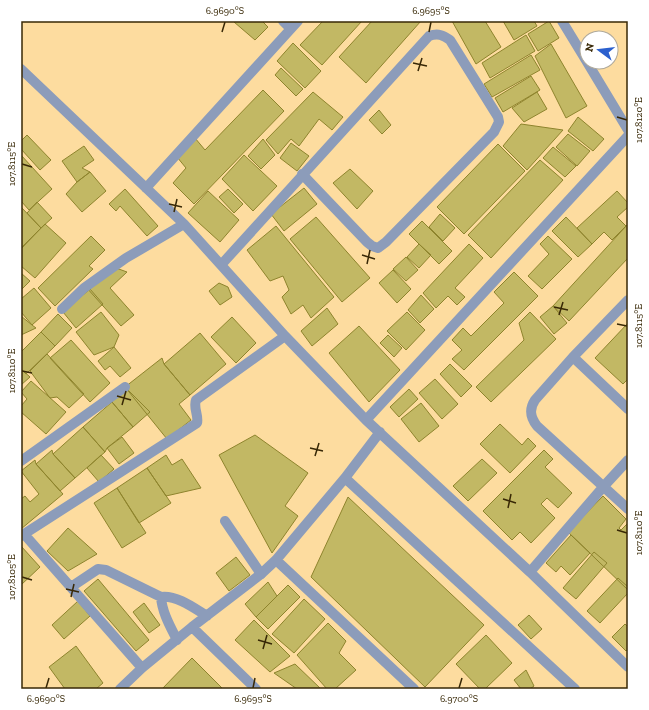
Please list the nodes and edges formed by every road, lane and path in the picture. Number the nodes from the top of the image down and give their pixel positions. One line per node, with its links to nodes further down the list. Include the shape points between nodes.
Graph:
1 (283, 21): 3 (street)
2 (562, 21): 4 (street)
3 (294, 25): 10 (street)
4 (579, 49)
5 (21, 69): 10 (street)
6 (592, 70): 7 (street)
7 (628, 130)
8 (628, 136): 19 (street)
9 (302, 174): 9 (street, via 424,41 435,34 443,35 450,40 498,117 499,122 494,132 378,248 367,242); 12 (street)
10 (146, 188): 11 (street)
11 (184, 224): 12 (street); 14 (street, via 126,258 84,288)
12 (221, 265): 15 (street)
13 (628, 300): 16 (street)
14 (62, 309)
15 (285, 336): 19 (street); 27 (street, via 196,400 197,423)
16 (573, 357): 18 (street); 24 (street, via 535,400 531,406 531,413 537,426)
17 (125, 387): 22 (street)
18 (628, 410)
19 (366, 420): 20 (street)
20 (380, 432): 23 (street); 29 (street)
21 (628, 460): 24 (street)
22 (21, 461)
23 (345, 478): 28 (street); 41 (street)
24 (604, 486): 25 (street); 29 (street)
25 (628, 509)
26 (225, 521): 30 (street)
27 (22, 535): 31 (street)
28 (276, 560): 30 (street); 40 (street)
29 (530, 572): 36 (street)
30 (261, 574): 33 (street)
31 (71, 587): 32 (street, via 98,569 106,570); 37 (street)
32 (161, 597): 33 (street, via 175,598); 35 (street, via 164,612)
33 (207, 616): 34 (street)
34 (192, 627): 35 (street); 39 (street)
35 (177, 640): 37 (street)
36 (628, 667)
37 (142, 668): 38 (street)
38 (120, 689)
39 (256, 689)
40 (414, 689)
41 (575, 689)

